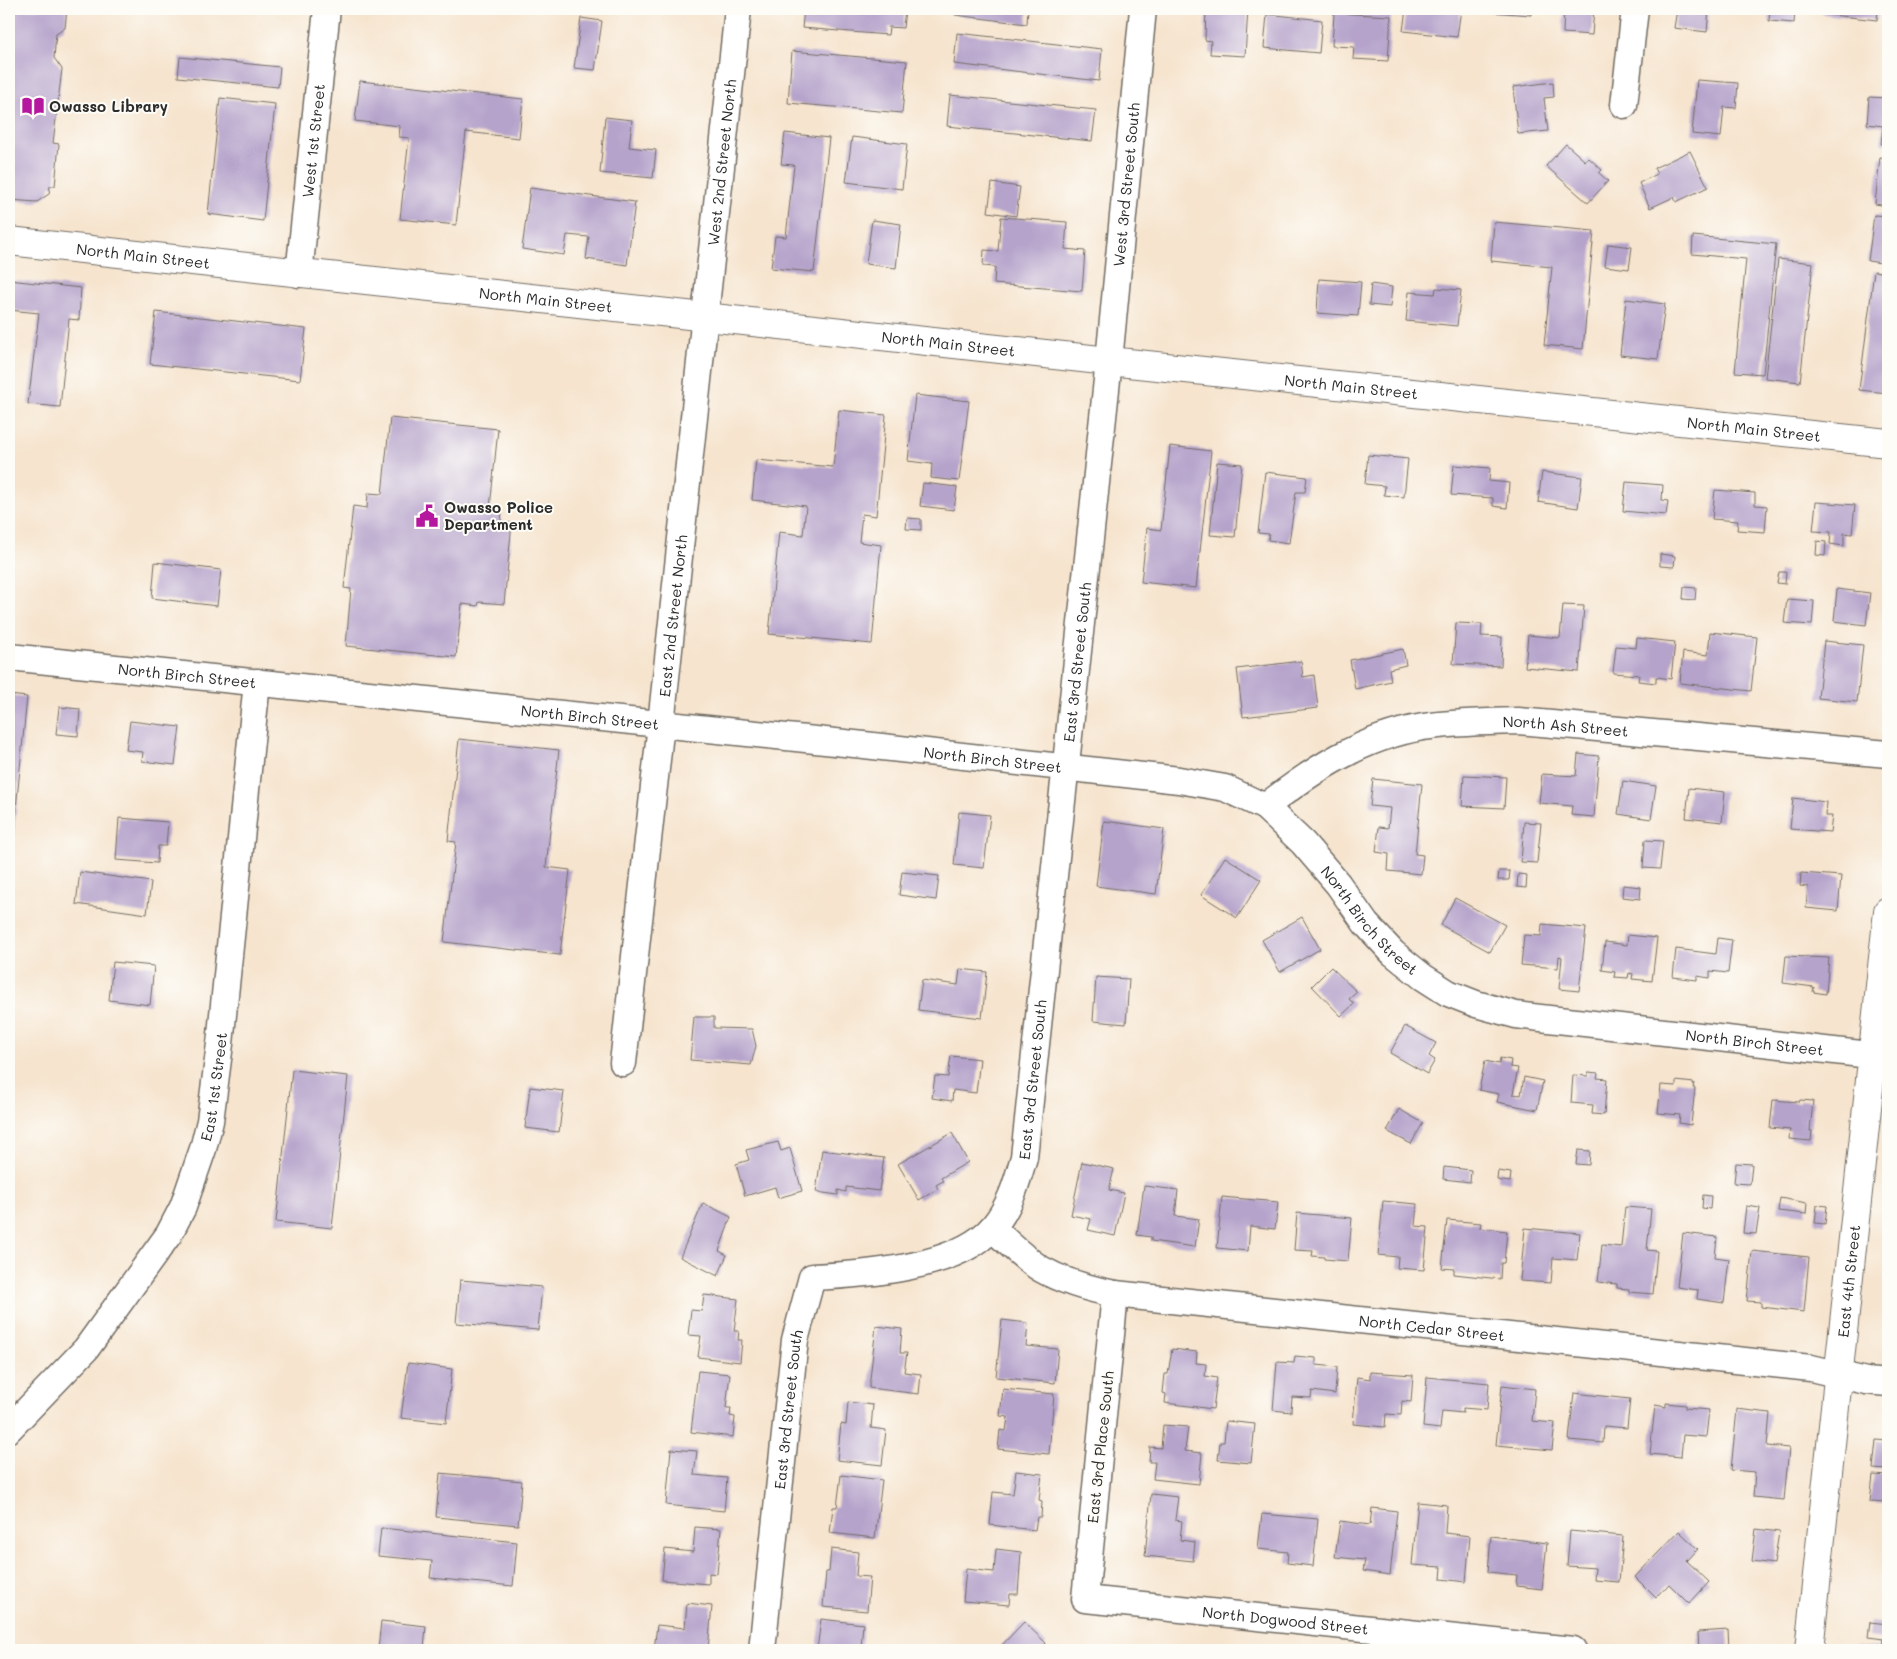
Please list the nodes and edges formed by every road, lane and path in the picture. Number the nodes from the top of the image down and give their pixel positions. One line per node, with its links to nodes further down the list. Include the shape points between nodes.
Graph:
1 (327, 9): 7 (street, West 1st Street)
2 (738, 9): 8 (street, West 2nd Street North)
3 (1143, 9): 9 (street, West 3rd Street South)
4 (1635, 9): 5 (street)
5 (1624, 105)
6 (9, 241): 7 (main road, North Main Street)
7 (299, 274): 8 (main road, North Main Street)
8 (705, 316): 9 (main road, North Main Street); 13 (street, East 2nd Street North)
9 (1110, 361): 10 (main road, North Main Street); 15 (street, East 3rd Street South)
10 (1888, 443)
11 (9, 657): 12 (street, North Birch Street)
12 (257, 682): 13 (street, North Birch Street); 24 (street, East 1st Street, via 220,1044 203,1149 183,1207 168,1234 86,1349)
13 (662, 724): 15 (street, North Birch Street); 19 (street, East 2nd Street North)
14 (1888, 754): 16 (street, North Ash Street, via 1518,720 1423,727 1379,738 1338,756)
15 (1067, 768): 16 (street, North Birch Street, via 1225,788); 20 (street, East 3rd Street South, via 1024,1157 1006,1208)
16 (1265, 807): 18 (street, North Birch Street, via 1303,842 1366,924 1393,953 1448,993 1516,1015 1549,1020)
17 (1888, 911): 18 (main road, East 4th Street)
18 (1880, 1056): 22 (main road, East 4th Street)
19 (623, 1063)
20 (992, 1228): 21 (street, North Cedar Street, via 1041,1269 1089,1289); 26 (street, East 3rd Street South, via 964,1250 908,1267 812,1278 795,1340)
21 (1115, 1294): 22 (street, North Cedar Street, via 1801,1367); 25 (street, East 3rd Place South)
22 (1838, 1374): 23 (street, North Cedar Street); 28 (main road, East 4th Street)
23 (1888, 1383)
24 (9, 1429)
25 (1085, 1599): 27 (street, North Dogwood Street)
26 (762, 1650)
27 (1573, 1650)
28 (1809, 1650)

